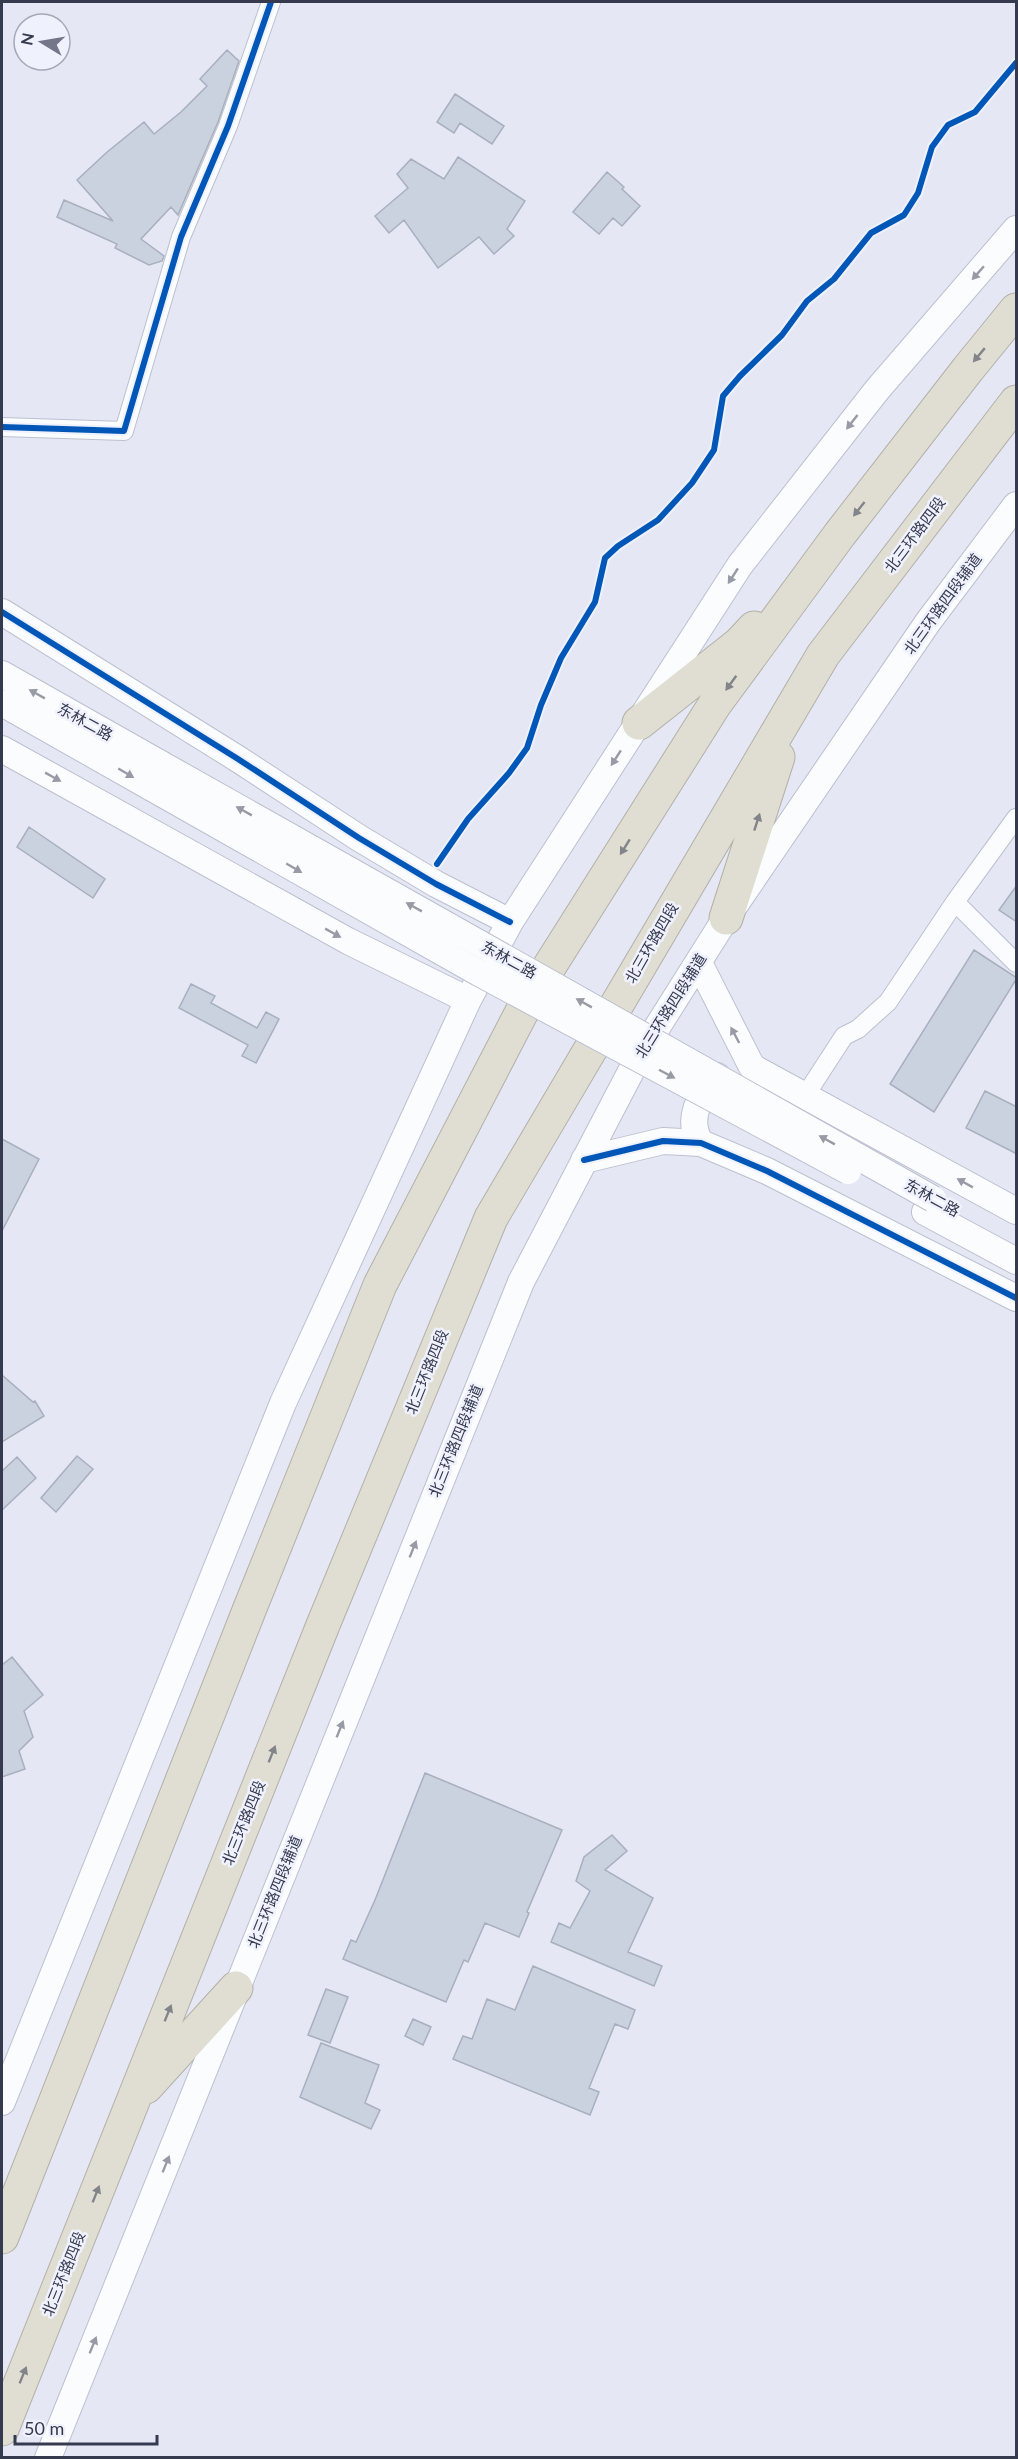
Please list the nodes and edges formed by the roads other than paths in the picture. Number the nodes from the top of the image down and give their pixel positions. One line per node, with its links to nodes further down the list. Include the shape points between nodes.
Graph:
1 (271, 2): 5 (street, via 228,126 181,237 124,431)
2 (1017, 229): 12 (main road, one-way to 12, via 877,390 740,565)
3 (1017, 310): 7 (highway, one-way to 7)
4 (1017, 402): 10 (highway, 北三环路四段, via 823,655)
5 (2, 427)
6 (1017, 505): 17 (main road, 北三环路四段辅道, via 928,622)
7 (840, 534): 12 (highway, via 739,644); 32 (highway, one-way to 32, via 715,705 527,1002 380,1285)
8 (2, 612): 18 (main road, via 436,884)
9 (2, 674): 14 (main road, 东林二路, one-way to 9)
10 (796, 700): 17 (highway, one-way to 10); 34 (highway, 北三环路四段, one-way to 10, via 491,1218)
11 (2, 703): 14 (main road, 东林二路, one-way to 14)
12 (639, 723): 18 (main road, one-way to 18)
13 (2, 748): 21 (main road, one-way to 21, via 348,942)
14 (156, 776): 26 (main road, 东林二路, bridge)
15 (1017, 818): 16 (street)
16 (955, 902): 20 (street); 23 (street, via 888,1002 858,1029 844,1036)
17 (726, 918): 19 (main road, 北三环路四段辅道)
18 (510, 922): 21 (main road)
19 (699, 963): 22 (main road, one-way to 19); 25 (main road, 北三环路四段辅道, via 639,1056)
20 (1017, 963)
21 (468, 1000): 33 (main road, via 283,1403)
22 (752, 1067): 23 (main road); 24 (main road, via 718,1075 707,1087 693,1120)
23 (805, 1096): 27 (main road, one-way to 23)
24 (701, 1143): 25 (main road, via 663,1142); 30 (main road, via 767,1171)
25 (584, 1160): 31 (main road, 北三环路四段辅道, one-way to 25, via 521,1282)
26 (929, 1206): 28 (main road, 东林二路); 29 (main road, 东林二路)
27 (1017, 1211)
28 (1017, 1245)
29 (1017, 1261)
30 (1017, 1298)
31 (236, 1988): 34 (highway); 38 (main road, 北三环路四段辅道, one-way to 31)
32 (64, 2077): 35 (highway); 36 (highway)
33 (2, 2102)
34 (132, 2102): 37 (highway, 北三环路四段, one-way to 34)
35 (2, 2205)
36 (2, 2237)
37 (2, 2429)
38 (48, 2457)

